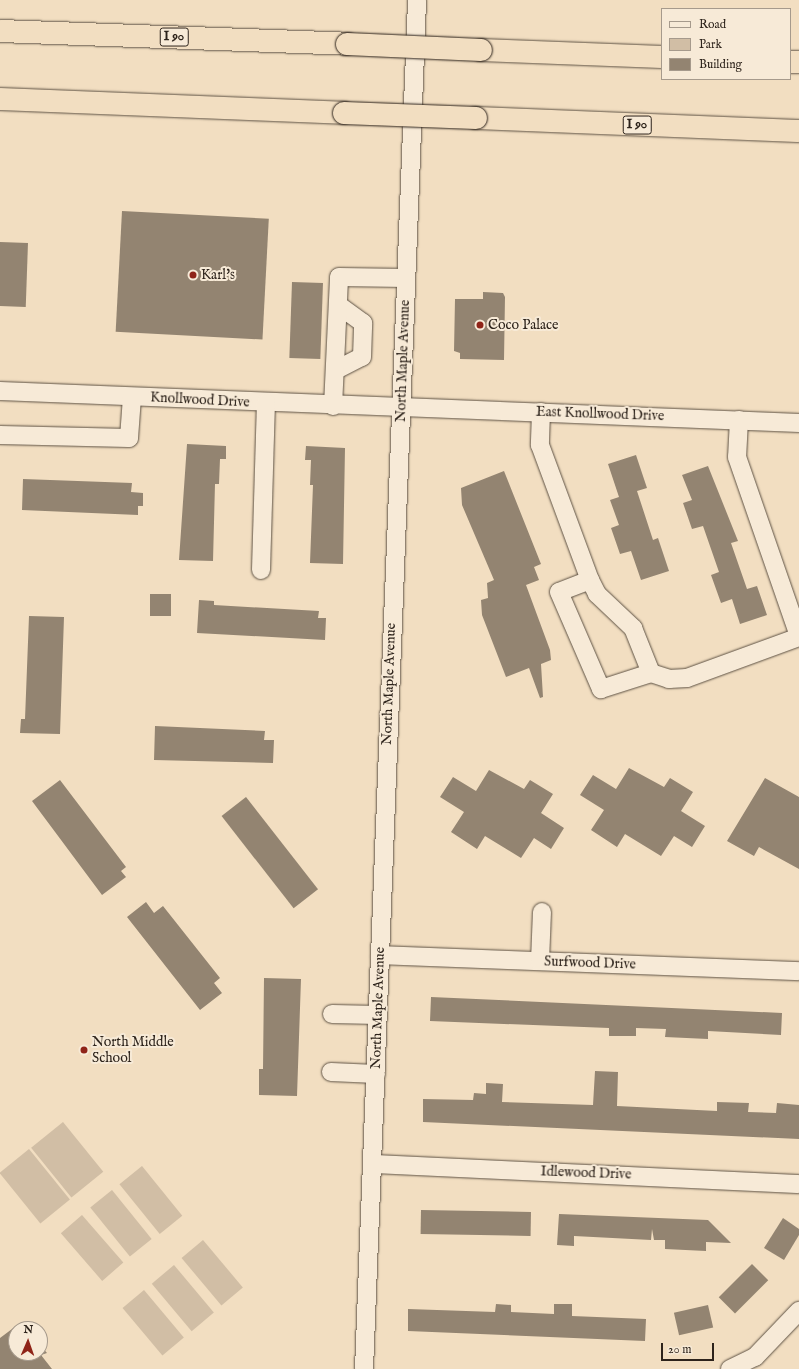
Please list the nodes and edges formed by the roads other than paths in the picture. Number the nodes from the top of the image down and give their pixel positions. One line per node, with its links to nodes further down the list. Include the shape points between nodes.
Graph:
1 (417, 0): 6 (street, North Maple Avenue)
2 (0, 31): 3 (highway, I 90, bridge)
3 (661, 57)
4 (0, 99): 5 (highway, I 90, bridge)
5 (799, 131)
6 (406, 278): 7 (street, via 339,276); 13 (street, North Maple Avenue)
7 (338, 305): 8 (street); 8 (street, via 364,323 362,357)
8 (336, 370): 12 (street)
9 (0, 391): 10 (street, Knollwood Drive)
10 (132, 397): 11 (street, Knollwood Drive); 17 (street, via 129,438)
11 (266, 403): 12 (street, Knollwood Drive); 18 (street)
12 (333, 406): 13 (street, Knollwood Drive)
13 (401, 407): 14 (street, East Knollwood Drive); 23 (street, North Maple Avenue)
14 (541, 412): 15 (street, East Knollwood Drive); 19 (street, via 540,445)
15 (739, 420): 16 (street, East Knollwood Drive); 20 (street, via 737,457)
16 (799, 423)
17 (0, 435)
18 (261, 570)
19 (590, 580): 21 (street, via 597,594 633,628); 21 (street, via 559,592 601,689)
20 (799, 636): 21 (street, via 687,678 669,679)
21 (651, 673)
22 (542, 912): 24 (street)
23 (380, 955): 24 (street, Surfwood Drive); 27 (street, North Maple Avenue)
24 (540, 961): 25 (street, Surfwood Drive)
25 (799, 971)
26 (332, 1014): 27 (street)
27 (378, 1015): 29 (street, North Maple Avenue)
28 (331, 1072): 29 (street)
29 (376, 1074): 30 (street, North Maple Avenue)
30 (373, 1164): 31 (street, Idlewood Drive); 33 (street, North Maple Avenue)
31 (799, 1184)
32 (799, 1311): 34 (street, via 755,1357)
33 (364, 1369)
34 (730, 1369)

